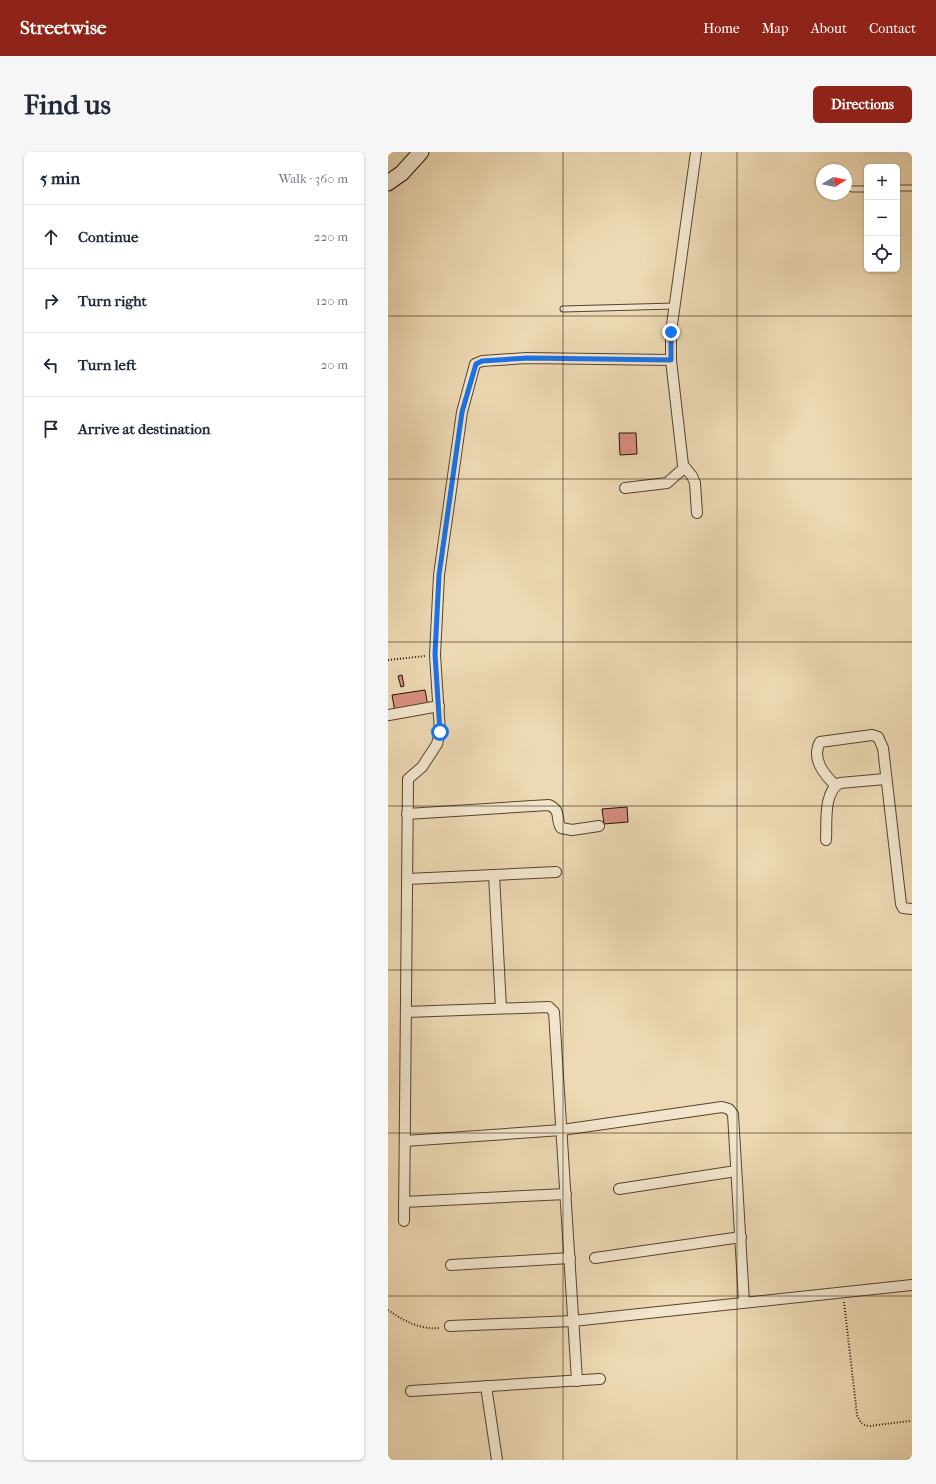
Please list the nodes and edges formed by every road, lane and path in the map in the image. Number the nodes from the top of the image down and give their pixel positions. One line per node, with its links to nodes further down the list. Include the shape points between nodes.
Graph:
1 (421, 152): 3 (street, via 402,173)
2 (696, 152): 8 (street)
3 (388, 183)
4 (900, 188): 5 (lane)
5 (912, 188)
6 (852, 189): 7 (lane)
7 (864, 189)
8 (675, 306): 9 (lane); 10 (street, via 671,332)
9 (563, 309)
10 (671, 360): 11 (street); 14 (street, via 528,358 482,361 476,364 462,412 441,559)
11 (684, 468): 12 (street, via 670,482); 13 (street, via 695,483)
12 (625, 488)
13 (698, 513)
14 (435, 654): 15 (path); 16 (street)
15 (388, 660)
16 (439, 706): 17 (street); 20 (street, via 440,732 437,744 422,767 408,779)
17 (388, 714)
18 (885, 779): 19 (street); 19 (street, via 883,748 878,737 872,735 823,741 817,752 819,764); 26 (street, via 901,904 903,908)
19 (835, 785): 22 (street, via 829,795)
20 (407, 814): 21 (street, via 549,805 558,811 561,828 572,830); 25 (street)
21 (599, 826)
22 (826, 840)
23 (556, 872): 24 (street)
24 (494, 875): 25 (street); 27 (street)
25 (407, 879): 28 (street)
26 (912, 910)
27 (501, 1008): 28 (street); 29 (street, via 552,1008)
28 (406, 1012): 30 (street)
29 (562, 1130): 30 (street); 31 (street, via 722,1107 729,1109 733,1114); 33 (street)
30 (405, 1141): 34 (street)
31 (736, 1171): 32 (street); 36 (street)
32 (619, 1189)
33 (566, 1194): 34 (street); 37 (street)
34 (404, 1202): 35 (street)
35 (404, 1221)
36 (741, 1237): 38 (street); 42 (street)
37 (570, 1258): 39 (street); 44 (street)
38 (595, 1258)
39 (451, 1265)
40 (912, 1285): 41 (street)
41 (842, 1291): 42 (street); 50 (path, via 857,1415 860,1421 868,1426)
42 (744, 1302): 44 (street)
43 (388, 1310): 45 (path, via 412,1325 422,1328)
44 (573, 1321): 45 (street); 47 (street)
45 (450, 1326)
46 (600, 1379): 47 (street)
47 (577, 1381): 48 (street)
48 (486, 1386): 49 (street); 51 (street)
49 (411, 1391)
50 (910, 1421)
51 (497, 1460)

